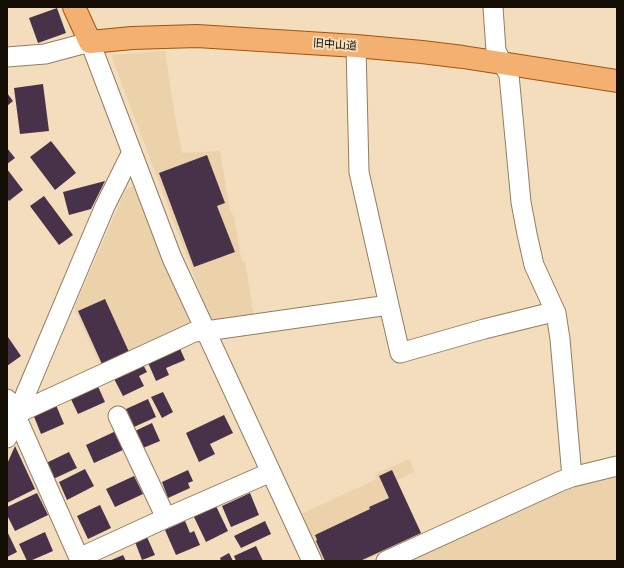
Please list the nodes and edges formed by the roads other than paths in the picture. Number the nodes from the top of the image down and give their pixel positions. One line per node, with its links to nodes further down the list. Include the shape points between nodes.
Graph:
1 (74, 7): 3 (main road)
2 (493, 7): 6 (street, via 496,51)
3 (90, 42): 4 (main road, 旧中山道, via 197,36); 5 (street, via 45,54); 8 (street)
4 (356, 46): 6 (main road, 旧中山道); 9 (street, via 359,172)
5 (7, 57)
6 (502, 62): 7 (main road, 旧中山道); 10 (street, via 509,75 521,202 527,234 534,265)
7 (617, 81)
8 (132, 152): 11 (street, via 172,258); 12 (street)
9 (389, 304): 10 (street, via 400,353 549,312); 11 (street)
10 (556, 313): 17 (street)
11 (206, 331): 12 (street, via 194,332); 16 (street)
12 (12, 413): 14 (street); 19 (street)
13 (118, 416): 18 (street)
14 (7, 438)
15 (617, 466): 17 (street)
16 (271, 472): 18 (street); 20 (street)
17 (572, 477): 21 (street)
18 (166, 518): 19 (street)
19 (76, 559)
20 (312, 561)
21 (386, 561)

